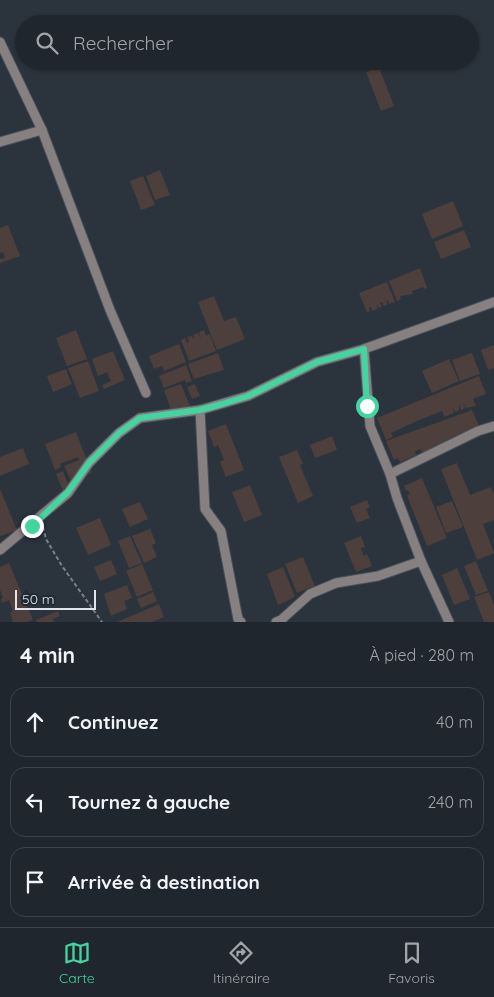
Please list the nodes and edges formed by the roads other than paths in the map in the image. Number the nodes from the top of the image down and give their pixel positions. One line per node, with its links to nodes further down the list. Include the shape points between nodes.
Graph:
1 (0, 42): 2 (street)
2 (42, 130): 3 (street); 6 (street, via 110,310)
3 (0, 142)
4 (494, 302): 5 (street)
5 (364, 349): 7 (street, via 317,362 248,396); 9 (street, via 370,426)
6 (146, 393)
7 (200, 410): 10 (street, via 140,418 119,433 89,463 68,492); 12 (street, via 205,509 221,532)
8 (494, 426): 9 (street, via 478,430)
9 (390, 474): 11 (street)
10 (0, 550)
11 (421, 561): 13 (street, via 378,576 336,583 310,594); 14 (street)
12 (241, 622)
13 (276, 622)
14 (449, 622)

